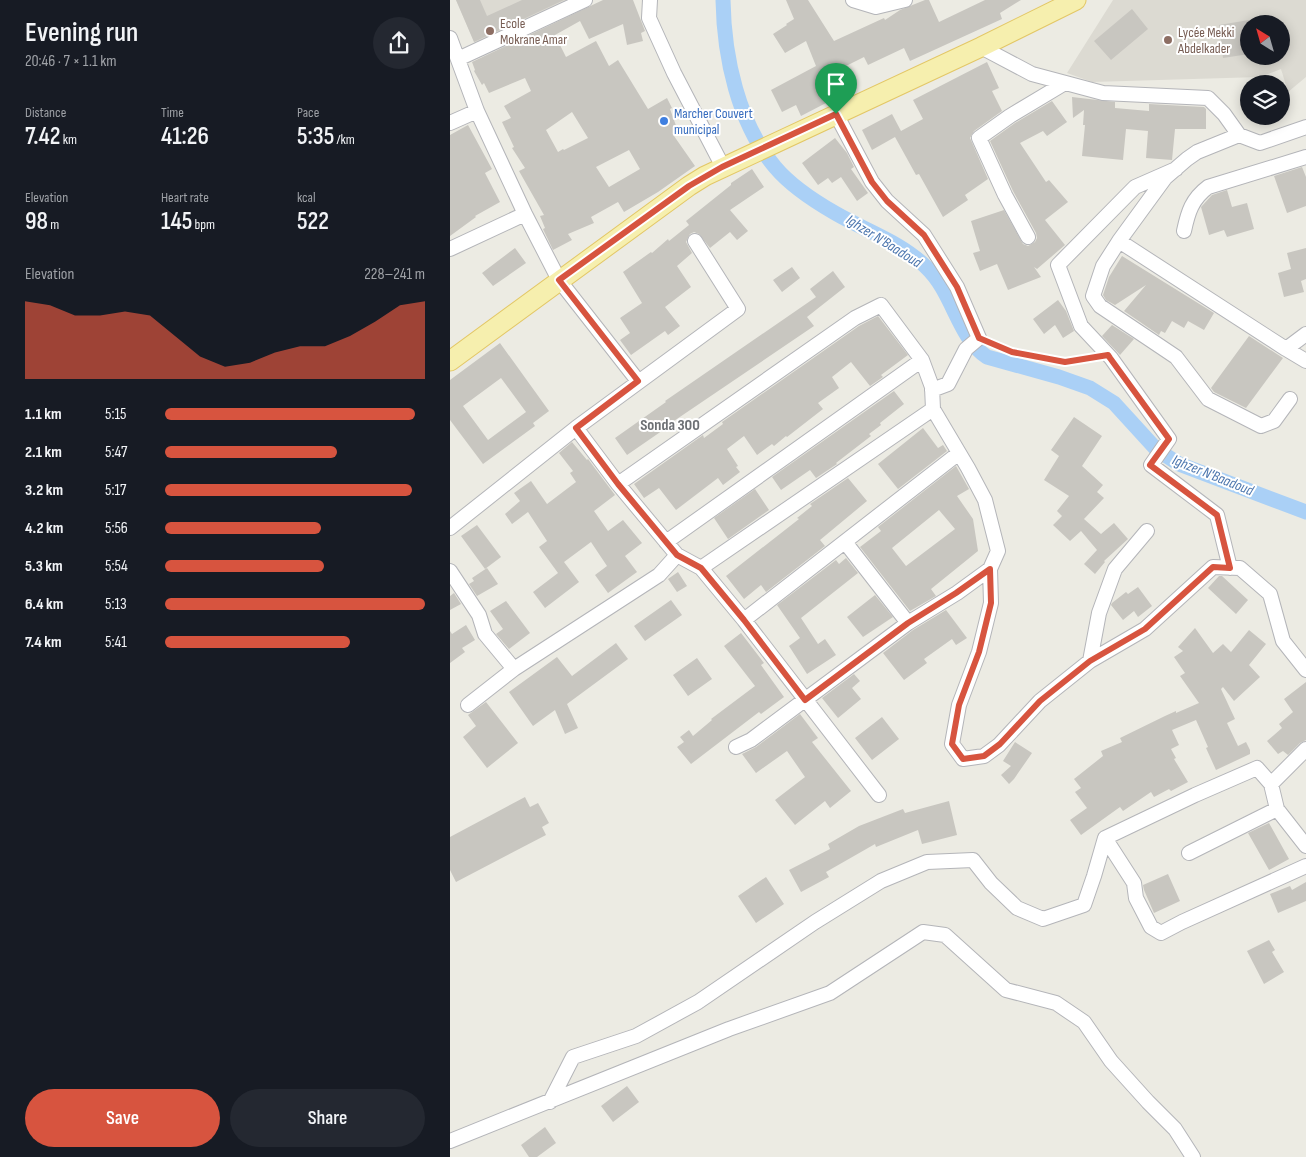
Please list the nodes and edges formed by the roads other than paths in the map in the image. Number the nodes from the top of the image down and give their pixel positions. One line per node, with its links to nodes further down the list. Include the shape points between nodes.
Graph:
1 (586, 0): 8 (street)
2 (650, 0): 16 (street, via 649,18 674,73)
3 (853, 0): 4 (street, via 876,7)
4 (905, 0)
5 (1076, 0): 7 (main road)
6 (450, 38): 8 (street)
7 (981, 47): 9 (street, via 1032,74); 11 (main road)
8 (458, 59): 10 (street)
9 (1065, 83): 14 (street, via 1103,93 1208,98); 20 (street, via 979,138)
10 (478, 111): 12 (street); 18 (street)
11 (836, 114): 16 (main road); 31 (street, via 872,182 887,201 924,235 953,279 979,338 966,349 948,384)
12 (450, 123)
13 (1306, 127): 14 (street, via 1260,143)
14 (1239, 135): 17 (street, via 1198,152)
15 (1306, 157): 19 (street, via 1208,187 1198,194 1188,213)
16 (728, 164): 24 (main road, via 689,186)
17 (1176, 168): 22 (street, via 1153,192); 43 (street, via 1135,187 1058,265 1081,326 1108,355 1169,439 1150,465 1217,515)
18 (525, 214): 23 (street); 24 (street)
19 (1184, 231)
20 (1028, 237)
21 (695, 241): 30 (street, via 738,308)
22 (1119, 241): 26 (street); 32 (street, via 1103,266 1093,296 1100,306 1176,357 1208,398 1260,426 1274,421)
23 (450, 249)
24 (559, 280): 28 (main road); 30 (street)
25 (1306, 334): 26 (street)
26 (1286, 349): 29 (street)
27 (922, 360): 31 (street); 36 (street, via 881,305 855,318); 39 (street)
28 (450, 361)
29 (1306, 361)
30 (638, 381): 34 (street)
31 (932, 390): 33 (street)
32 (1290, 399)
33 (933, 409): 35 (street); 42 (street)
34 (576, 428): 36 (street); 37 (street)
35 (959, 453): 40 (street); 44 (street, via 985,500 993,529 998,550)
36 (618, 484): 39 (street)
37 (450, 528)
38 (1147, 531): 48 (street, via 1115,569 1098,613)
39 (666, 542): 41 (street)
40 (845, 542): 46 (street); 47 (street)
41 (677, 555): 42 (street); 49 (street, via 658,575)
42 (701, 568): 46 (street)
43 (1230, 568): 48 (street, via 1213,567 1145,629); 50 (street, via 1240,568 1270,594 1283,641)
44 (990, 569): 47 (street); 48 (street, via 991,603 979,652 959,705 952,744 963,759 984,756 1000,744 1040,701)
45 (450, 571): 49 (street, via 479,615 485,634)
46 (744, 620): 51 (street)
47 (908, 623): 51 (street)
48 (1090, 661)
49 (514, 669): 52 (street)
50 (1306, 670)
51 (805, 700): 53 (street); 56 (street)
52 (468, 705)
53 (736, 747)
54 (1306, 749): 55 (street)
55 (1271, 784): 57 (street); 58 (street, via 1257,768)
56 (878, 796)
57 (1277, 809): 59 (street); 60 (street)
58 (1105, 838): 61 (street, via 1134,883 1136,898 1151,927 1161,933); 62 (street, via 1084,905 1043,919 1017,908 973,860 927,862 881,881 698,1002 636,1036 573,1056)
59 (1306, 846)
60 (1189, 853)
61 (1306, 866)
62 (550, 1102): 63 (street); 64 (street, via 729,1028 830,993 923,932 945,935 1006,990 1056,1004 1084,1022 1111,1061 1175,1129)
63 (450, 1142)
64 (1193, 1157)

